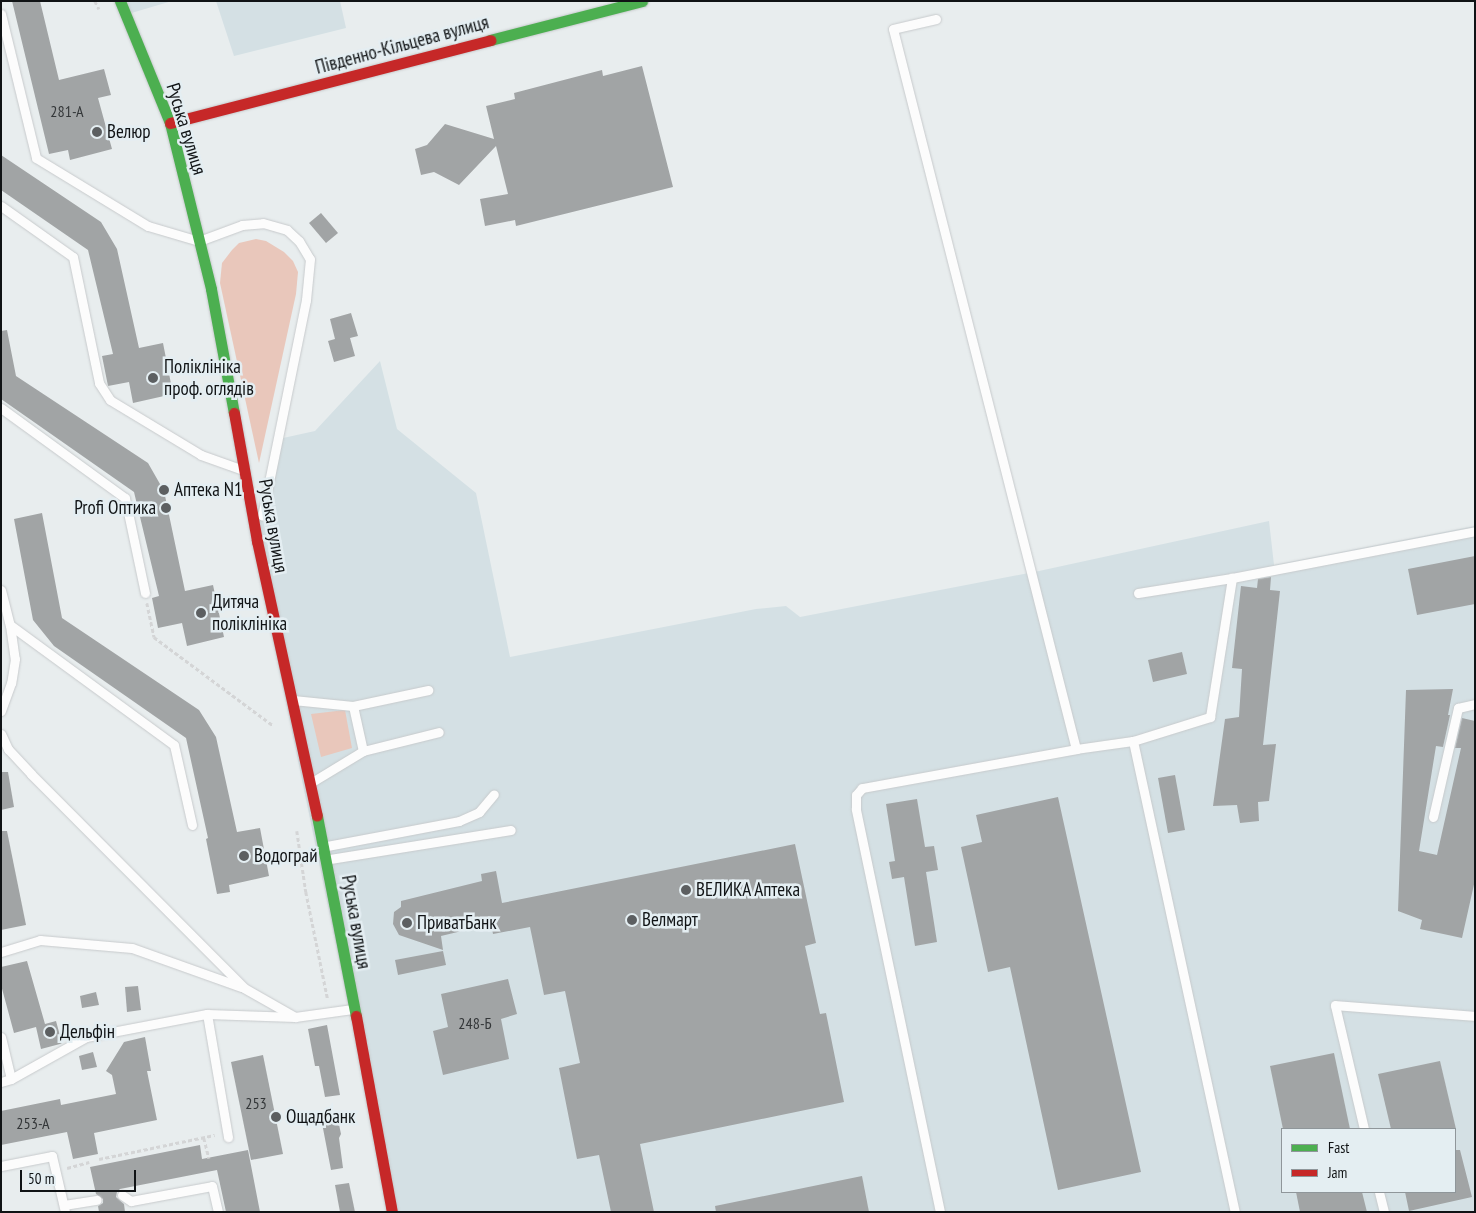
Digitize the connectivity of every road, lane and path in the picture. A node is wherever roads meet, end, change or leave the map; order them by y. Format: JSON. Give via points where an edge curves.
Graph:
{"nodes":[{"id":1,"x":120,"y":1,"type":"edge"},
{"id":2,"x":642,"y":1,"type":"edge"},
{"id":3,"x":1,"y":14,"type":"edge"},
{"id":4,"x":936,"y":19,"type":"dead end"},
{"id":5,"x":170,"y":124,"type":"junction"},
{"id":6,"x":1,"y":206,"type":"edge"},
{"id":7,"x":199,"y":241,"type":"junction"},
{"id":8,"x":1,"y":408,"type":"edge"},
{"id":9,"x":245,"y":470,"type":"junction"},
{"id":10,"x":1475,"y":531,"type":"edge"},
{"id":11,"x":257,"y":541,"type":"junction"},
{"id":12,"x":1232,"y":578,"type":"junction"},
{"id":13,"x":1,"y":590,"type":"edge"},
{"id":14,"x":1138,"y":592,"type":"dead end"},
{"id":15,"x":145,"y":594,"type":"joint"},
{"id":16,"x":10,"y":625,"type":"junction"},
{"id":17,"x":428,"y":690,"type":"dead end"},
{"id":18,"x":290,"y":700,"type":"junction"},
{"id":19,"x":1475,"y":704,"type":"edge"},
{"id":20,"x":353,"y":706,"type":"junction"},
{"id":21,"x":1,"y":711,"type":"edge"},
{"id":22,"x":280,"y":730,"type":"dead end"},
{"id":23,"x":438,"y":732,"type":"dead end"},
{"id":24,"x":1,"y":734,"type":"edge"},
{"id":25,"x":1133,"y":741,"type":"junction"},
{"id":26,"x":1076,"y":749,"type":"junction"},
{"id":27,"x":363,"y":751,"type":"junction"},
{"id":28,"x":308,"y":784,"type":"junction"},
{"id":29,"x":494,"y":794,"type":"dead end"},
{"id":30,"x":1433,"y":817,"type":"dead end"},
{"id":31,"x":192,"y":825,"type":"dead end"},
{"id":32,"x":511,"y":830,"type":"dead end"},
{"id":33,"x":324,"y":847,"type":"junction"},
{"id":34,"x":327,"y":859,"type":"junction"},
{"id":35,"x":1,"y":952,"type":"edge"},
{"id":36,"x":244,"y":988,"type":"junction"},
{"id":37,"x":355,"y":1009,"type":"junction"},
{"id":38,"x":207,"y":1014,"type":"junction"},
{"id":39,"x":1475,"y":1016,"type":"edge"},
{"id":40,"x":295,"y":1017,"type":"junction"},
{"id":41,"x":1,"y":1037,"type":"edge"},
{"id":42,"x":11,"y":1080,"type":"junction"},
{"id":43,"x":1,"y":1082,"type":"edge"},
{"id":44,"x":1364,"y":1128,"type":"edge"},
{"id":45,"x":228,"y":1134,"type":"joint"},
{"id":46,"x":204,"y":1137,"type":"junction"},
{"id":47,"x":208,"y":1158,"type":"dead end"},
{"id":48,"x":99,"y":1159,"type":"dead end"},
{"id":49,"x":89,"y":1162,"type":"dead end"},
{"id":50,"x":1,"y":1166,"type":"edge"},
{"id":51,"x":56,"y":1171,"type":"junction"},
{"id":52,"x":1379,"y":1193,"type":"edge"},
{"id":53,"x":122,"y":1195,"type":"dead end"},
{"id":54,"x":97,"y":1200,"type":"dead end"},
{"id":55,"x":64,"y":1209,"type":"edge"},
{"id":56,"x":218,"y":1212,"type":"edge"},
{"id":57,"x":392,"y":1212,"type":"edge"},
{"id":58,"x":940,"y":1212,"type":"edge"},
{"id":59,"x":1235,"y":1212,"type":"edge"},
{"id":60,"x":1384,"y":1212,"type":"edge"}],
"edges":[{"from":1,"to":5,"type":"main road","name":"Руська вулиця"},
{"from":2,"to":5,"type":"main road","name":"Південно-Кільцева вулиця"},
{"from":3,"to":7,"type":"lane","via":[[36,158],[148,226]]},
{"from":4,"to":26,"type":"lane","via":[[893,28]]},
{"from":5,"to":7,"type":"main road","name":"Руська вулиця"},
{"from":6,"to":9,"type":"lane","via":[[74,257],[99,383],[110,400],[200,455]]},
{"from":7,"to":9,"type":"main road","name":"Руська вулиця"},
{"from":7,"to":11,"type":"lane","via":[[242,225],[264,223],[287,230],[299,241],[310,259],[306,300]]},
{"from":8,"to":15,"type":"lane","via":[[125,498]]},
{"from":9,"to":11,"type":"main road","name":"Руська вулиця"},
{"from":10,"to":12,"type":"lane"},
{"from":11,"to":18,"type":"main road","name":"Руська вулиця"},
{"from":12,"to":14,"type":"lane"},
{"from":12,"to":25,"type":"lane","via":[[1210,717]]},
{"from":13,"to":16,"type":"lane"},
{"from":15,"to":22,"type":"path","via":[[154,637]]},
{"from":16,"to":21,"type":"lane","via":[[15,659]]},
{"from":16,"to":31,"type":"lane","via":[[174,745]]},
{"from":17,"to":20,"type":"lane"},
{"from":18,"to":20,"type":"lane"},
{"from":18,"to":28,"type":"main road","name":"Руська вулиця"},
{"from":19,"to":30,"type":"lane","via":[[1458,708]]},
{"from":20,"to":27,"type":"lane"},
{"from":23,"to":27,"type":"lane"},
{"from":24,"to":36,"type":"lane","via":[[8,749],[31,774]]},
{"from":25,"to":26,"type":"lane"},
{"from":25,"to":59,"type":"lane"},
{"from":26,"to":58,"type":"lane","via":[[862,788],[856,795],[856,809]]},
{"from":27,"to":28,"type":"lane"},
{"from":28,"to":33,"type":"main road","name":"Руська вулиця"},
{"from":29,"to":33,"type":"lane","via":[[479,812],[459,821]]},
{"from":32,"to":34,"type":"lane"},
{"from":33,"to":34,"type":"main road","name":"Руська вулиця"},
{"from":34,"to":37,"type":"main road","name":"Руська вулиця"},
{"from":35,"to":36,"type":"lane","via":[[40,940],[132,948]]},
{"from":36,"to":40,"type":"lane"},
{"from":37,"to":40,"type":"lane"},
{"from":37,"to":57,"type":"main road","name":"Руська вулиця"},
{"from":38,"to":40,"type":"lane"},
{"from":38,"to":42,"type":"lane","via":[[86,1037]]},
{"from":38,"to":45,"type":"lane"},
{"from":39,"to":44,"type":"lane","via":[[1335,1005]]},
{"from":41,"to":42,"type":"lane"},
{"from":42,"to":43,"type":"lane"},
{"from":45,"to":46,"type":"path"},
{"from":46,"to":47,"type":"path"},
{"from":46,"to":48,"type":"path"},
{"from":49,"to":51,"type":"path"},
{"from":50,"to":51,"type":"lane","via":[[52,1156]]},
{"from":51,"to":55,"type":"lane"},
{"from":52,"to":60,"type":"lane"},
{"from":53,"to":56,"type":"lane","via":[[131,1201],[212,1186]]},
{"from":54,"to":55,"type":"lane"}]}
